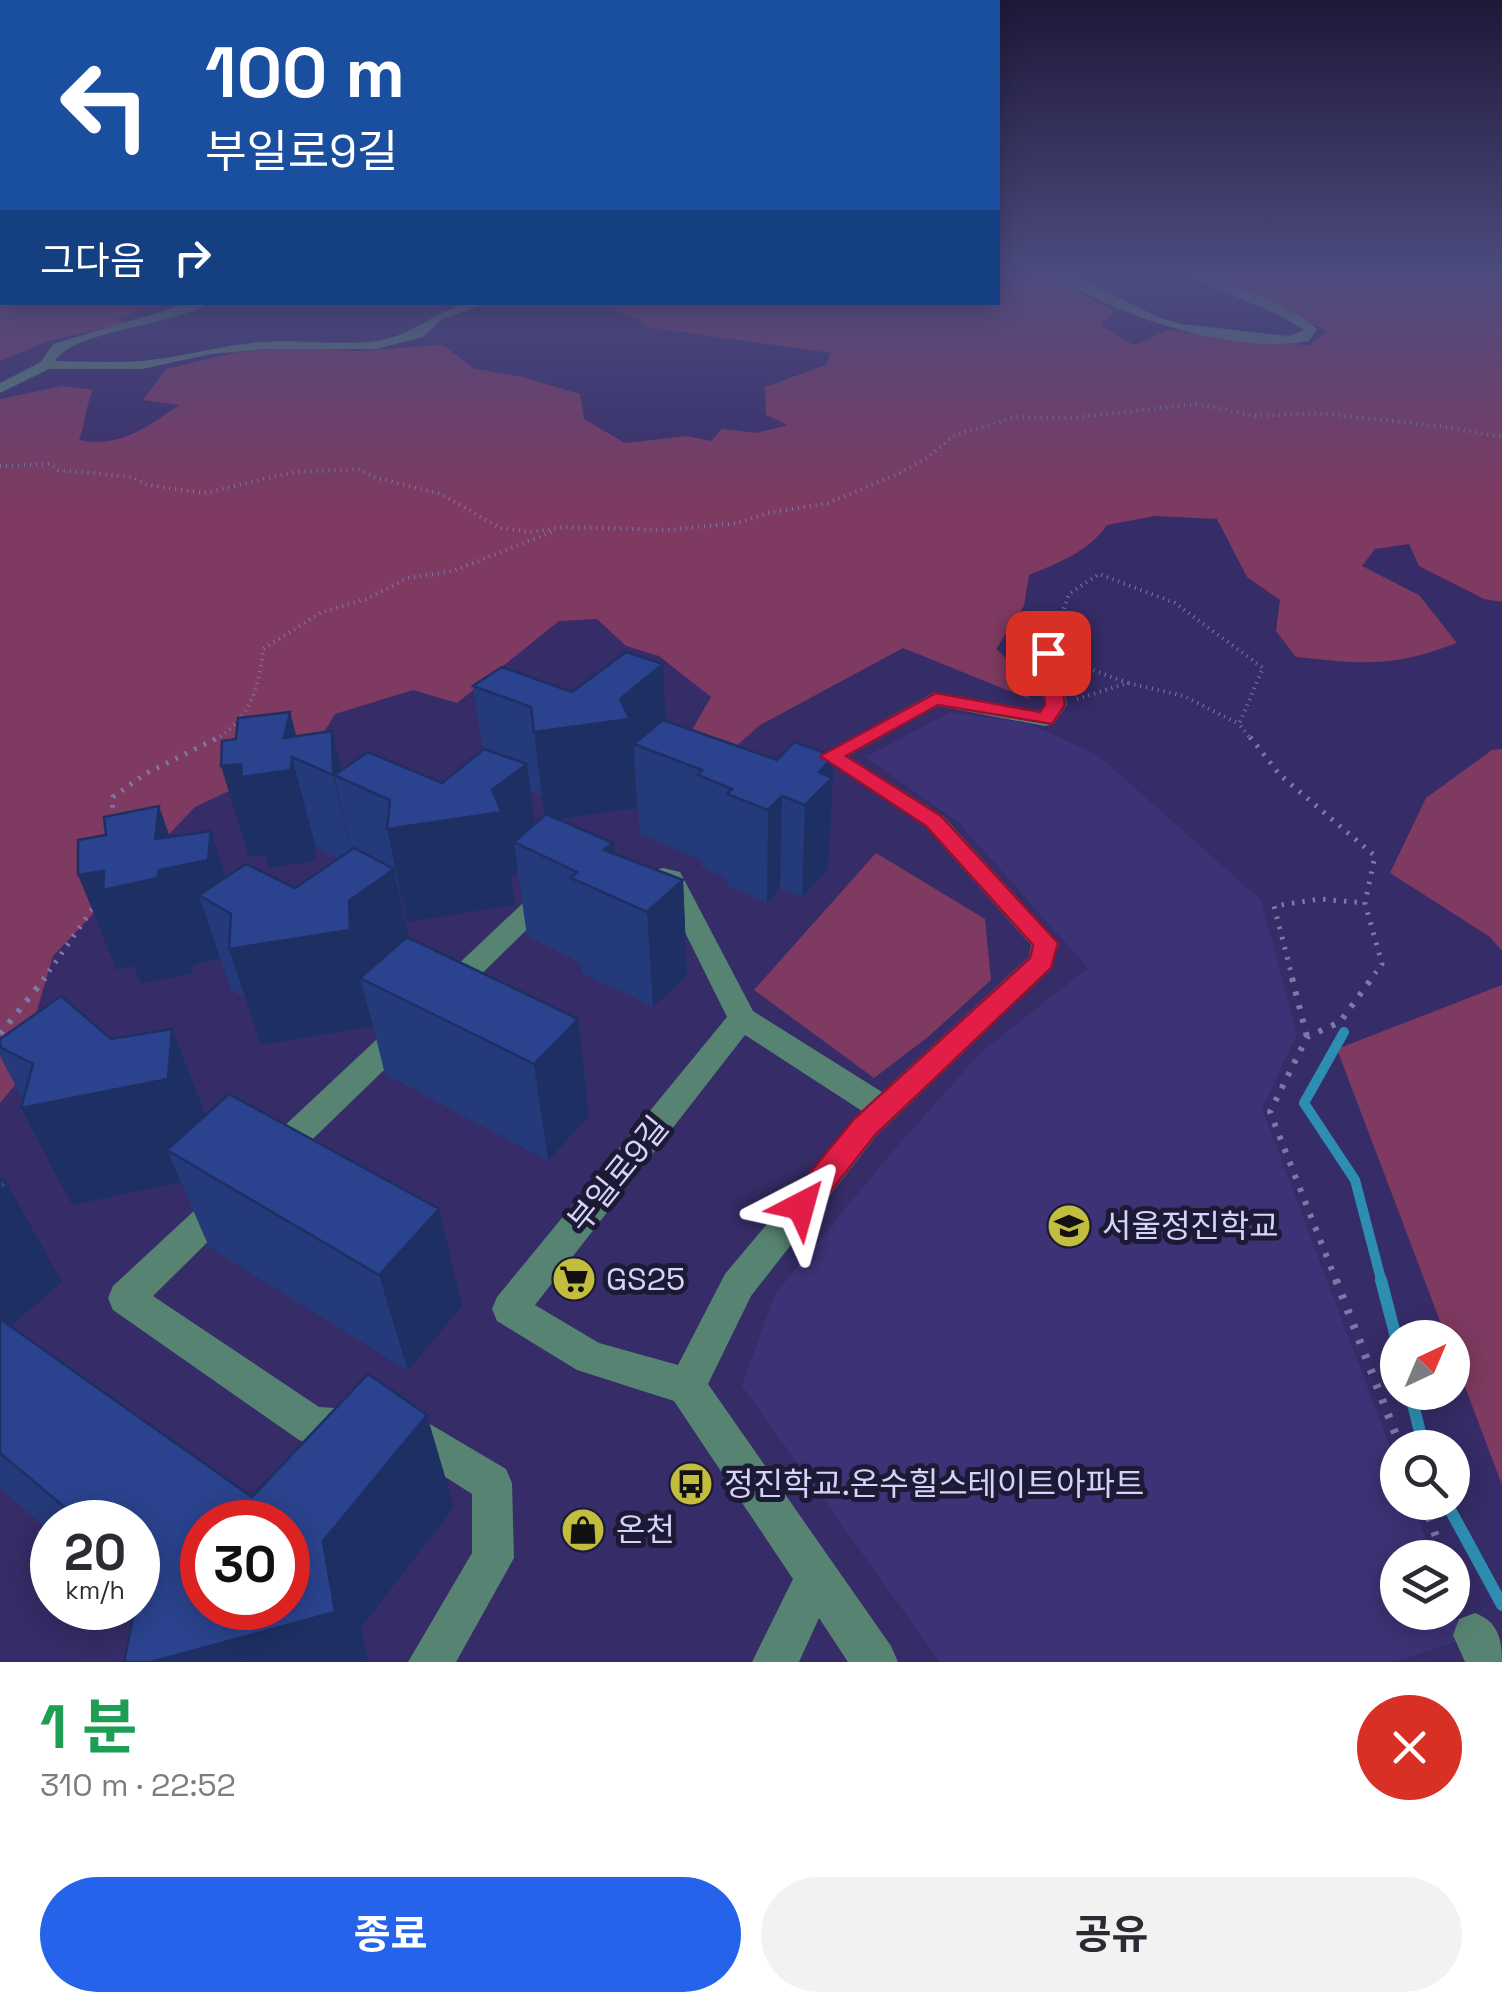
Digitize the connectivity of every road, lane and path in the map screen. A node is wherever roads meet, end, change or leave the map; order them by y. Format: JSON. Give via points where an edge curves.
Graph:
{"nodes":[{"id":1,"x":55,"y":352,"type":"edge"},
{"id":2,"x":215,"y":352,"type":"edge"},
{"id":3,"x":46,"y":365,"type":"junction"},
{"id":4,"x":0,"y":389,"type":"edge"},
{"id":5,"x":1502,"y":437,"type":"edge"},
{"id":6,"x":0,"y":466,"type":"edge"},
{"id":7,"x":566,"y":526,"type":"junction"},
{"id":8,"x":1048,"y":653,"type":"junction"},
{"id":9,"x":1128,"y":684,"type":"junction"},
{"id":10,"x":1056,"y":705,"type":"junction"},
{"id":11,"x":1238,"y":724,"type":"junction"},
{"id":12,"x":112,"y":830,"type":"edge"},
{"id":13,"x":624,"y":864,"type":"edge"},
{"id":14,"x":575,"y":868,"type":"edge"},
{"id":15,"x":100,"y":900,"type":"edge"},
{"id":16,"x":1365,"y":903,"type":"junction"},
{"id":17,"x":742,"y":1018,"type":"junction"},
{"id":18,"x":0,"y":1034,"type":"edge"},
{"id":19,"x":1307,"y":1037,"type":"junction"},
{"id":20,"x":884,"y":1109,"type":"junction"},
{"id":21,"x":687,"y":1386,"type":"junction"},
{"id":22,"x":1394,"y":1430,"type":"edge"},
{"id":23,"x":817,"y":1576,"type":"junction"},
{"id":24,"x":430,"y":1662,"type":"edge"},
{"id":25,"x":775,"y":1662,"type":"edge"},
{"id":26,"x":876,"y":1662,"type":"edge"}],
"edges":[{"from":1,"to":3,"type":"street"},
{"from":2,"to":3,"type":"street","via":[[142,365]]},
{"from":3,"to":4,"type":"street"},
{"from":5,"to":7,"type":"path","via":[[1314,413],[1257,416],[1196,404],[1016,417],[955,435],[898,474],[828,503],[711,528]]},
{"from":6,"to":7,"type":"path","via":[[51,464],[204,493],[294,472],[360,469],[441,494],[500,528]]},
{"from":7,"to":12,"type":"path","via":[[453,571],[408,578],[273,640],[263,649],[262,674],[242,722],[114,797]]},
{"from":8,"to":9,"type":"path"},
{"from":8,"to":10,"type":"street"},
{"from":8,"to":11,"type":"path","via":[[1069,594],[1099,574],[1175,603],[1263,668]]},
{"from":9,"to":10,"type":"path"},
{"from":9,"to":11,"type":"path","via":[[1184,696]]},
{"from":10,"to":20,"type":"street","via":[[1044,719],[936,698],[831,756],[934,821],[1046,943],[1042,962]]},
{"from":11,"to":16,"type":"path","via":[[1280,775],[1375,856]]},
{"from":13,"to":17,"type":"street","via":[[671,878]]},
{"from":14,"to":24,"type":"street","via":[[126,1298],[313,1426],[413,1430],[492,1483],[493,1558]]},
{"from":15,"to":18,"type":"path"},
{"from":16,"to":19,"type":"path","via":[[1382,964],[1340,1022]]},
{"from":16,"to":19,"type":"path","via":[[1320,899],[1274,906]]},
{"from":17,"to":20,"type":"street"},
{"from":17,"to":21,"type":"street","name":"부일로9길","via":[[510,1308],[590,1358]]},
{"from":19,"to":22,"type":"path","via":[[1270,1112]]},
{"from":20,"to":21,"type":"street","via":[[738,1284]]},
{"from":21,"to":23,"type":"street"},
{"from":23,"to":25,"type":"street"},
{"from":23,"to":26,"type":"street"}]}
